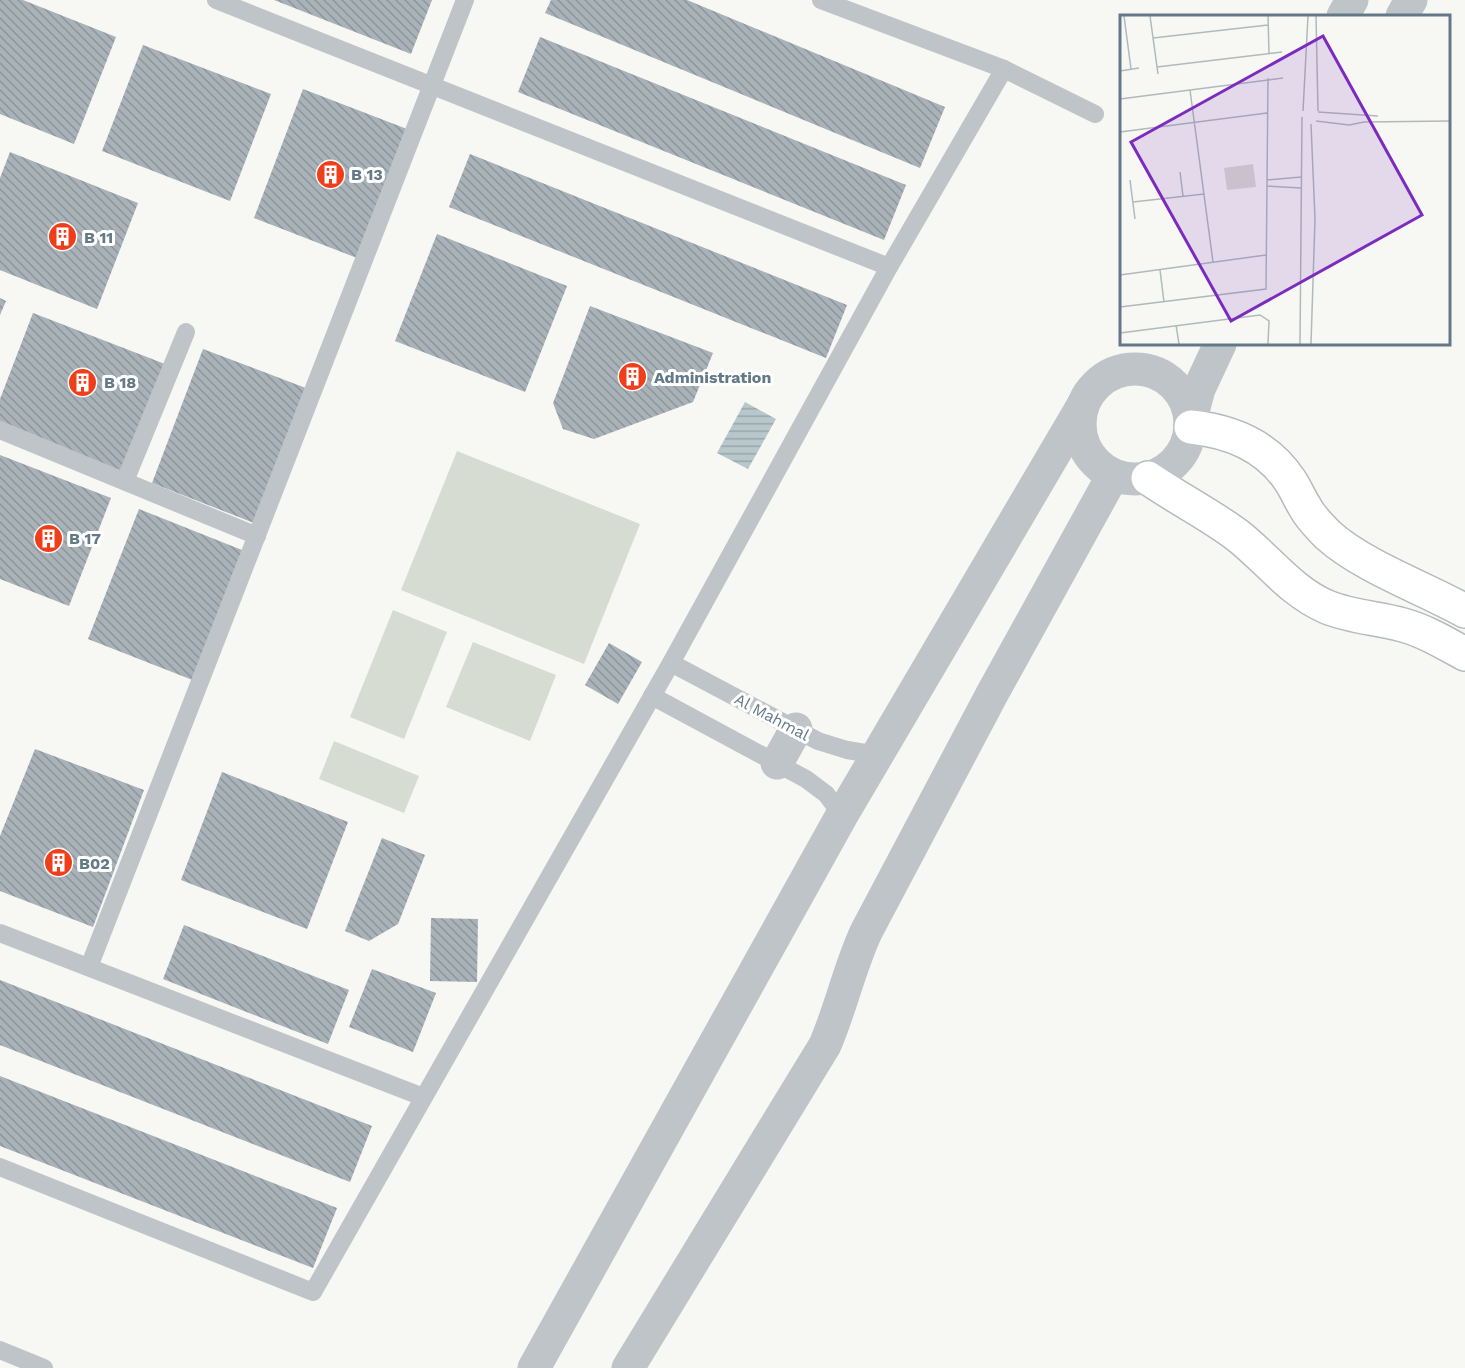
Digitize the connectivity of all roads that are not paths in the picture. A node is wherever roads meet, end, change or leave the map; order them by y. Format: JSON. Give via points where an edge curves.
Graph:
{"nodes":[{"id":1,"x":216,"y":0,"type":"edge"},
{"id":2,"x":465,"y":0,"type":"edge"},
{"id":3,"x":821,"y":0,"type":"edge"},
{"id":4,"x":1352,"y":0,"type":"edge"},
{"id":5,"x":1411,"y":0,"type":"edge"},
{"id":6,"x":1344,"y":15,"type":"edge"},
{"id":7,"x":1403,"y":15,"type":"edge"},
{"id":8,"x":1004,"y":69,"type":"junction"},
{"id":9,"x":432,"y":86,"type":"junction"},
{"id":10,"x":1095,"y":114,"type":"dead end"},
{"id":11,"x":889,"y":267,"type":"junction"},
{"id":12,"x":186,"y":332,"type":"dead end"},
{"id":13,"x":1135,"y":345,"type":"edge"},
{"id":14,"x":1220,"y":345,"type":"edge"},
{"id":15,"x":1105,"y":377,"type":"junction"},
{"id":16,"x":1083,"y":405,"type":"junction"},
{"id":17,"x":1191,"y":423,"type":"junction"},
{"id":18,"x":0,"y":430,"type":"edge"},
{"id":19,"x":1113,"y":475,"type":"junction"},
{"id":20,"x":1148,"y":478,"type":"junction"},
{"id":21,"x":125,"y":481,"type":"junction"},
{"id":22,"x":257,"y":536,"type":"junction"},
{"id":23,"x":1465,"y":611,"type":"edge"},
{"id":24,"x":1465,"y":654,"type":"edge"},
{"id":25,"x":670,"y":663,"type":"junction"},
{"id":26,"x":652,"y":696,"type":"junction"},
{"id":27,"x":796,"y":729,"type":"junction"},
{"id":28,"x":878,"y":755,"type":"junction"},
{"id":29,"x":777,"y":763,"type":"junction"},
{"id":30,"x":842,"y":815,"type":"junction"},
{"id":31,"x":0,"y":933,"type":"edge"},
{"id":32,"x":89,"y":967,"type":"junction"},
{"id":33,"x":423,"y":1097,"type":"junction"},
{"id":34,"x":0,"y":1167,"type":"edge"},
{"id":35,"x":0,"y":1350,"type":"edge"},
{"id":36,"x":44,"y":1368,"type":"edge"},
{"id":37,"x":534,"y":1368,"type":"edge"},
{"id":38,"x":628,"y":1368,"type":"edge"}],
"edges":[{"from":1,"to":9,"type":"lane"},
{"from":2,"to":9,"type":"lane"},
{"from":3,"to":8,"type":"lane"},
{"from":4,"to":6,"type":"street"},
{"from":5,"to":7,"type":"street"},
{"from":8,"to":10,"type":"lane"},
{"from":8,"to":11,"type":"lane"},
{"from":9,"to":11,"type":"lane"},
{"from":9,"to":22,"type":"lane"},
{"from":11,"to":25,"type":"lane"},
{"from":12,"to":21,"type":"lane"},
{"from":13,"to":15,"type":"street"},
{"from":14,"to":17,"type":"street","via":[[1199,389]]},
{"from":15,"to":16,"type":"street"},
{"from":15,"to":17,"type":"street","via":[[1136,368],[1166,378],[1187,403]]},
{"from":16,"to":19,"type":"street","via":[[1080,429],[1087,451]]},
{"from":16,"to":28,"type":"street"},
{"from":17,"to":20,"type":"street","via":[[1189,441],[1178,459],[1162,473]]},
{"from":17,"to":23,"type":"main road","via":[[1236,436],[1256,447],[1289,478],[1306,509],[1328,535],[1357,555]]},
{"from":18,"to":21,"type":"lane"},
{"from":19,"to":20,"type":"street"},
{"from":19,"to":38,"type":"street","via":[[866,932],[825,1045]]},
{"from":20,"to":24,"type":"main road","via":[[1239,536],[1303,594],[1335,609],[1405,625]]},
{"from":21,"to":22,"type":"lane"},
{"from":22,"to":32,"type":"lane"},
{"from":25,"to":26,"type":"lane"},
{"from":25,"to":27,"type":"lane","name":"Al Mahmal"},
{"from":26,"to":29,"type":"lane"},
{"from":26,"to":33,"type":"lane"},
{"from":27,"to":28,"type":"lane","name":"Al Mahmal","via":[[832,746]]},
{"from":27,"to":29,"type":"street"},
{"from":28,"to":30,"type":"street"},
{"from":29,"to":30,"type":"lane","via":[[826,794]]},
{"from":30,"to":37,"type":"street"},
{"from":31,"to":32,"type":"lane"},
{"from":32,"to":33,"type":"lane"},
{"from":33,"to":34,"type":"lane","via":[[314,1292]]},
{"from":35,"to":36,"type":"lane"}]}
